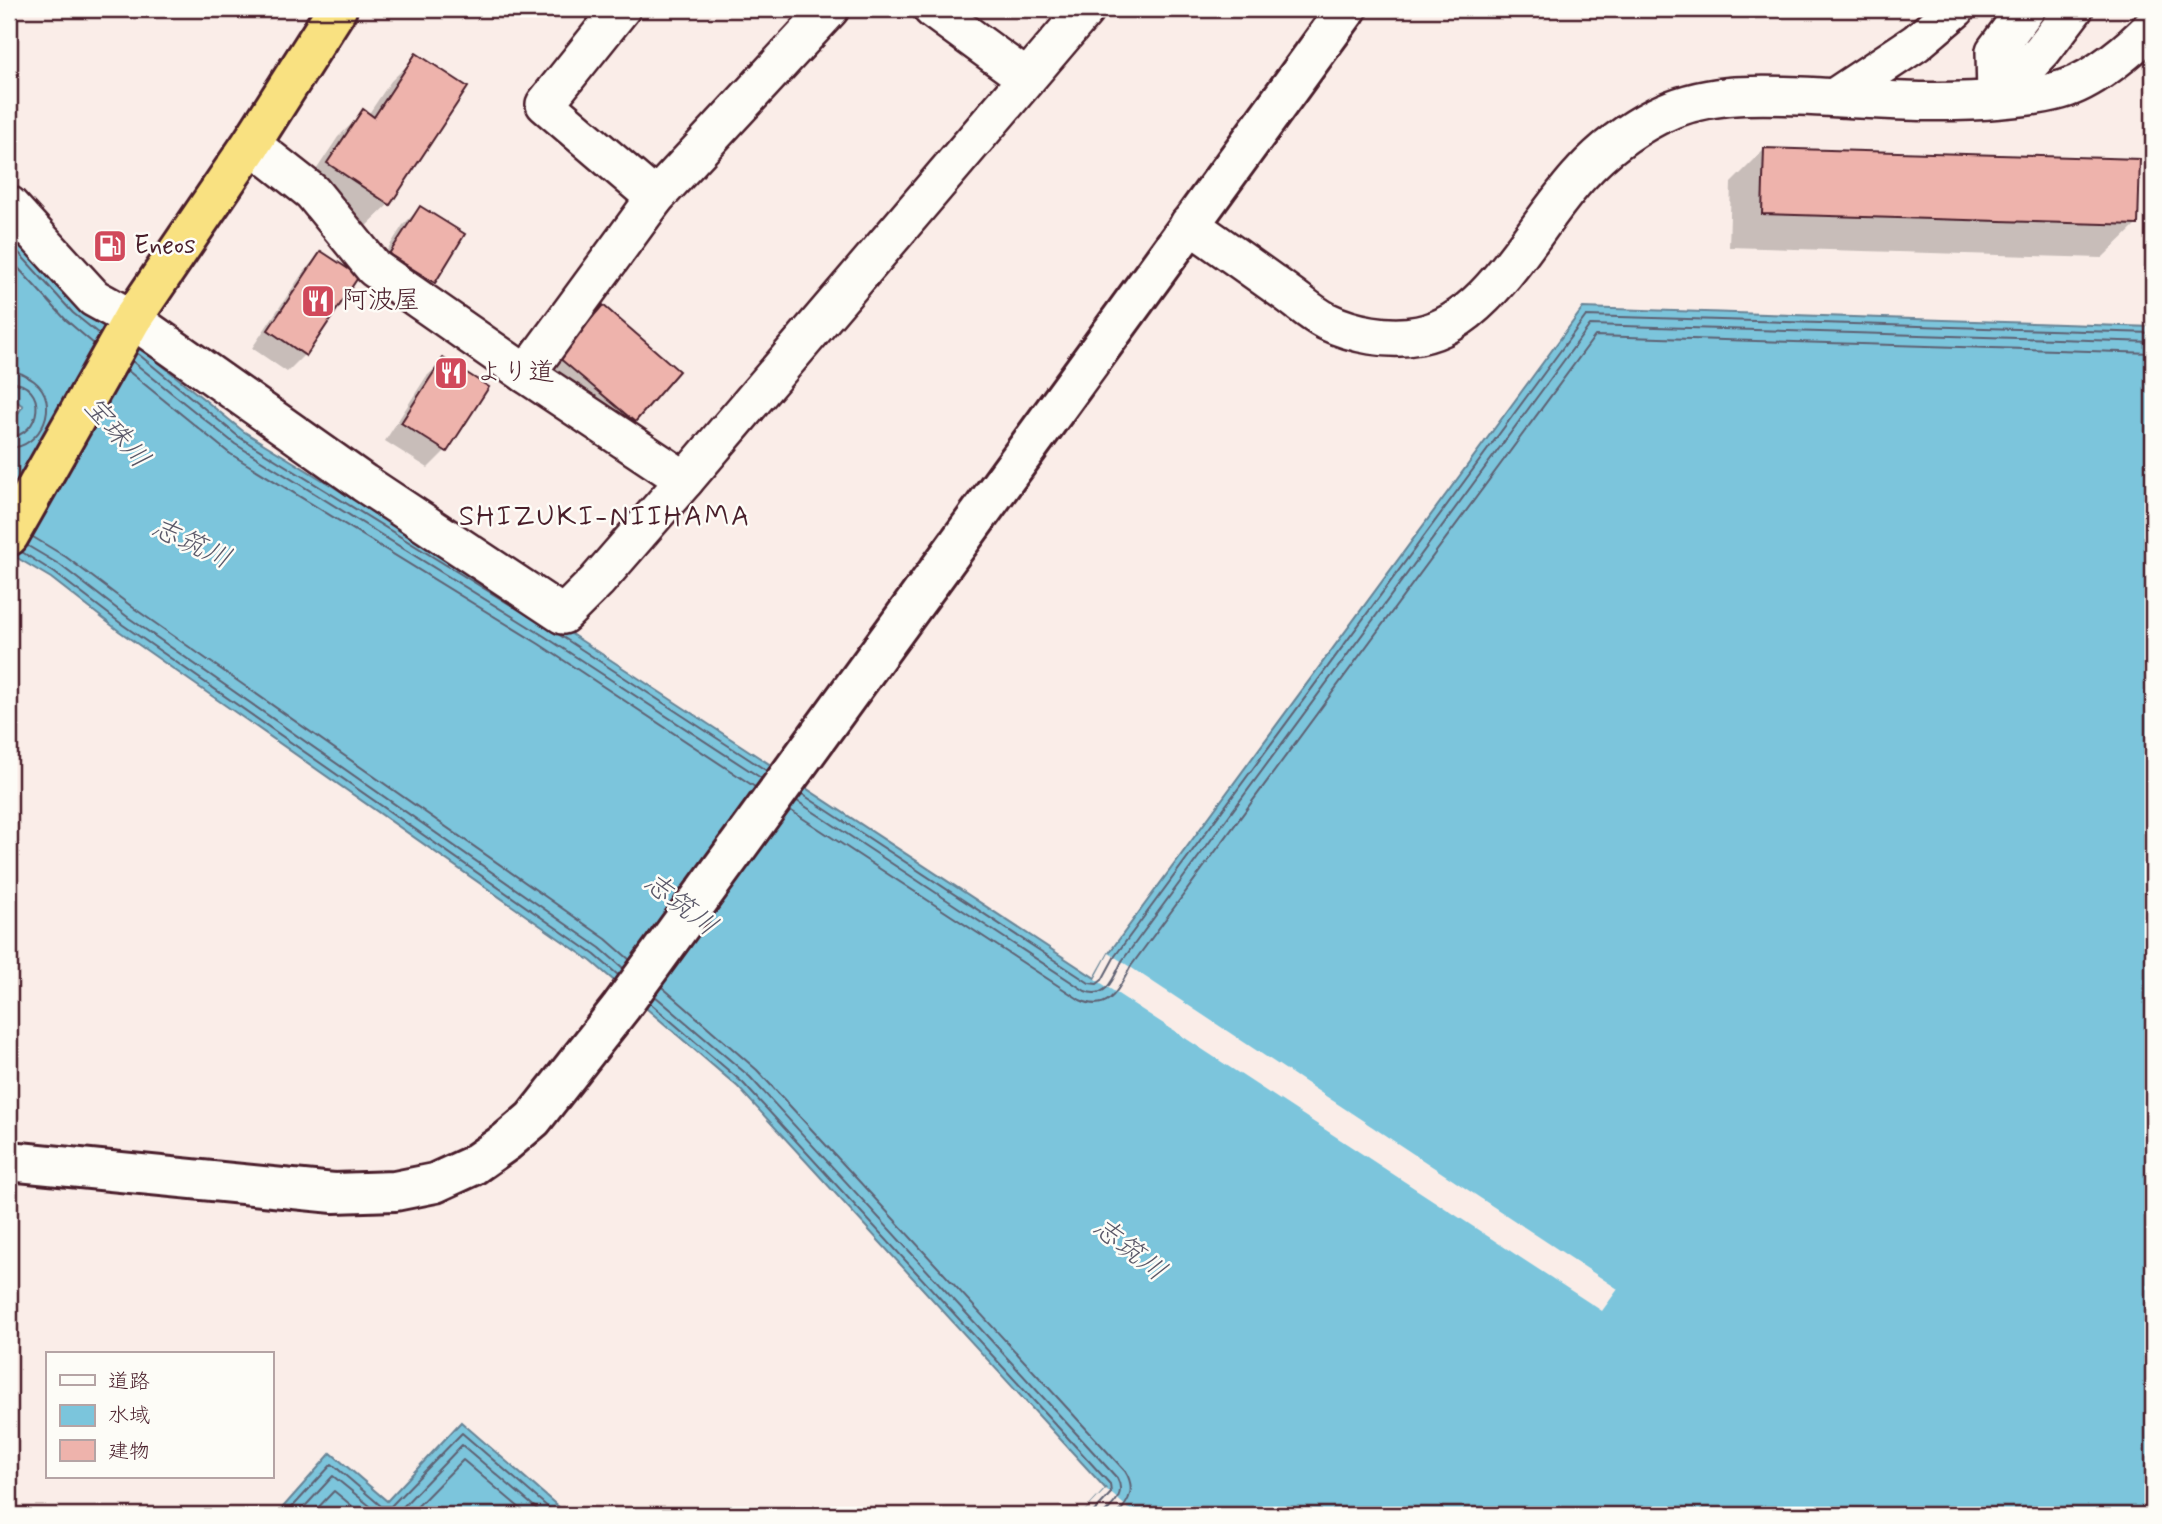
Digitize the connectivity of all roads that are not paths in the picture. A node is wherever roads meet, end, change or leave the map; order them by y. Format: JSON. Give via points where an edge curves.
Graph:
{"nodes":[{"id":1,"x":337,"y":9,"type":"edge"},
{"id":2,"x":621,"y":9,"type":"edge"},
{"id":3,"x":830,"y":9,"type":"edge"},
{"id":4,"x":932,"y":9,"type":"edge"},
{"id":5,"x":1086,"y":9,"type":"edge"},
{"id":6,"x":1347,"y":9,"type":"edge"},
{"id":7,"x":1956,"y":9,"type":"edge"},
{"id":8,"x":2026,"y":9,"type":"edge"},
{"id":9,"x":2074,"y":9,"type":"edge"},
{"id":10,"x":2153,"y":26,"type":"edge"},
{"id":11,"x":1026,"y":78,"type":"junction"},
{"id":12,"x":1835,"y":97,"type":"junction"},
{"id":13,"x":1996,"y":99,"type":"junction"},
{"id":14,"x":251,"y":144,"type":"junction"},
{"id":15,"x":655,"y":198,"type":"junction"},
{"id":16,"x":9,"y":205,"type":"edge"},
{"id":17,"x":1189,"y":223,"type":"junction"},
{"id":18,"x":128,"y":325,"type":"junction"},
{"id":19,"x":526,"y":374,"type":"junction"},
{"id":20,"x":685,"y":480,"type":"junction"},
{"id":21,"x":9,"y":536,"type":"edge"},
{"id":22,"x":9,"y":1161,"type":"edge"}],
"edges":[{"from":1,"to":14,"type":"highway"},
{"from":2,"to":15,"type":"street","via":[[545,104]]},
{"from":3,"to":15,"type":"street"},
{"from":4,"to":11,"type":"street"},
{"from":5,"to":11,"type":"street"},
{"from":6,"to":17,"type":"street"},
{"from":7,"to":12,"type":"street","via":[[1916,43]]},
{"from":8,"to":13,"type":"street","via":[[1995,51]]},
{"from":9,"to":13,"type":"street"},
{"from":10,"to":13,"type":"street","via":[[2111,62],[2068,88]]},
{"from":11,"to":20,"type":"street"},
{"from":12,"to":13,"type":"street"},
{"from":12,"to":17,"type":"street","via":[[1714,97],[1659,115],[1630,132],[1581,173],[1467,314],[1419,335],[1385,337],[1324,320]]},
{"from":14,"to":18,"type":"highway"},
{"from":14,"to":19,"type":"street","via":[[312,191],[374,268]]},
{"from":15,"to":19,"type":"street"},
{"from":16,"to":18,"type":"street","via":[[94,298]]},
{"from":17,"to":22,"type":"street","via":[[621,1007],[533,1119],[506,1142],[472,1166],[435,1183],[395,1191],[334,1193]]},
{"from":18,"to":20,"type":"street","via":[[563,615]]},
{"from":18,"to":21,"type":"highway"},
{"from":19,"to":20,"type":"street"}]}
